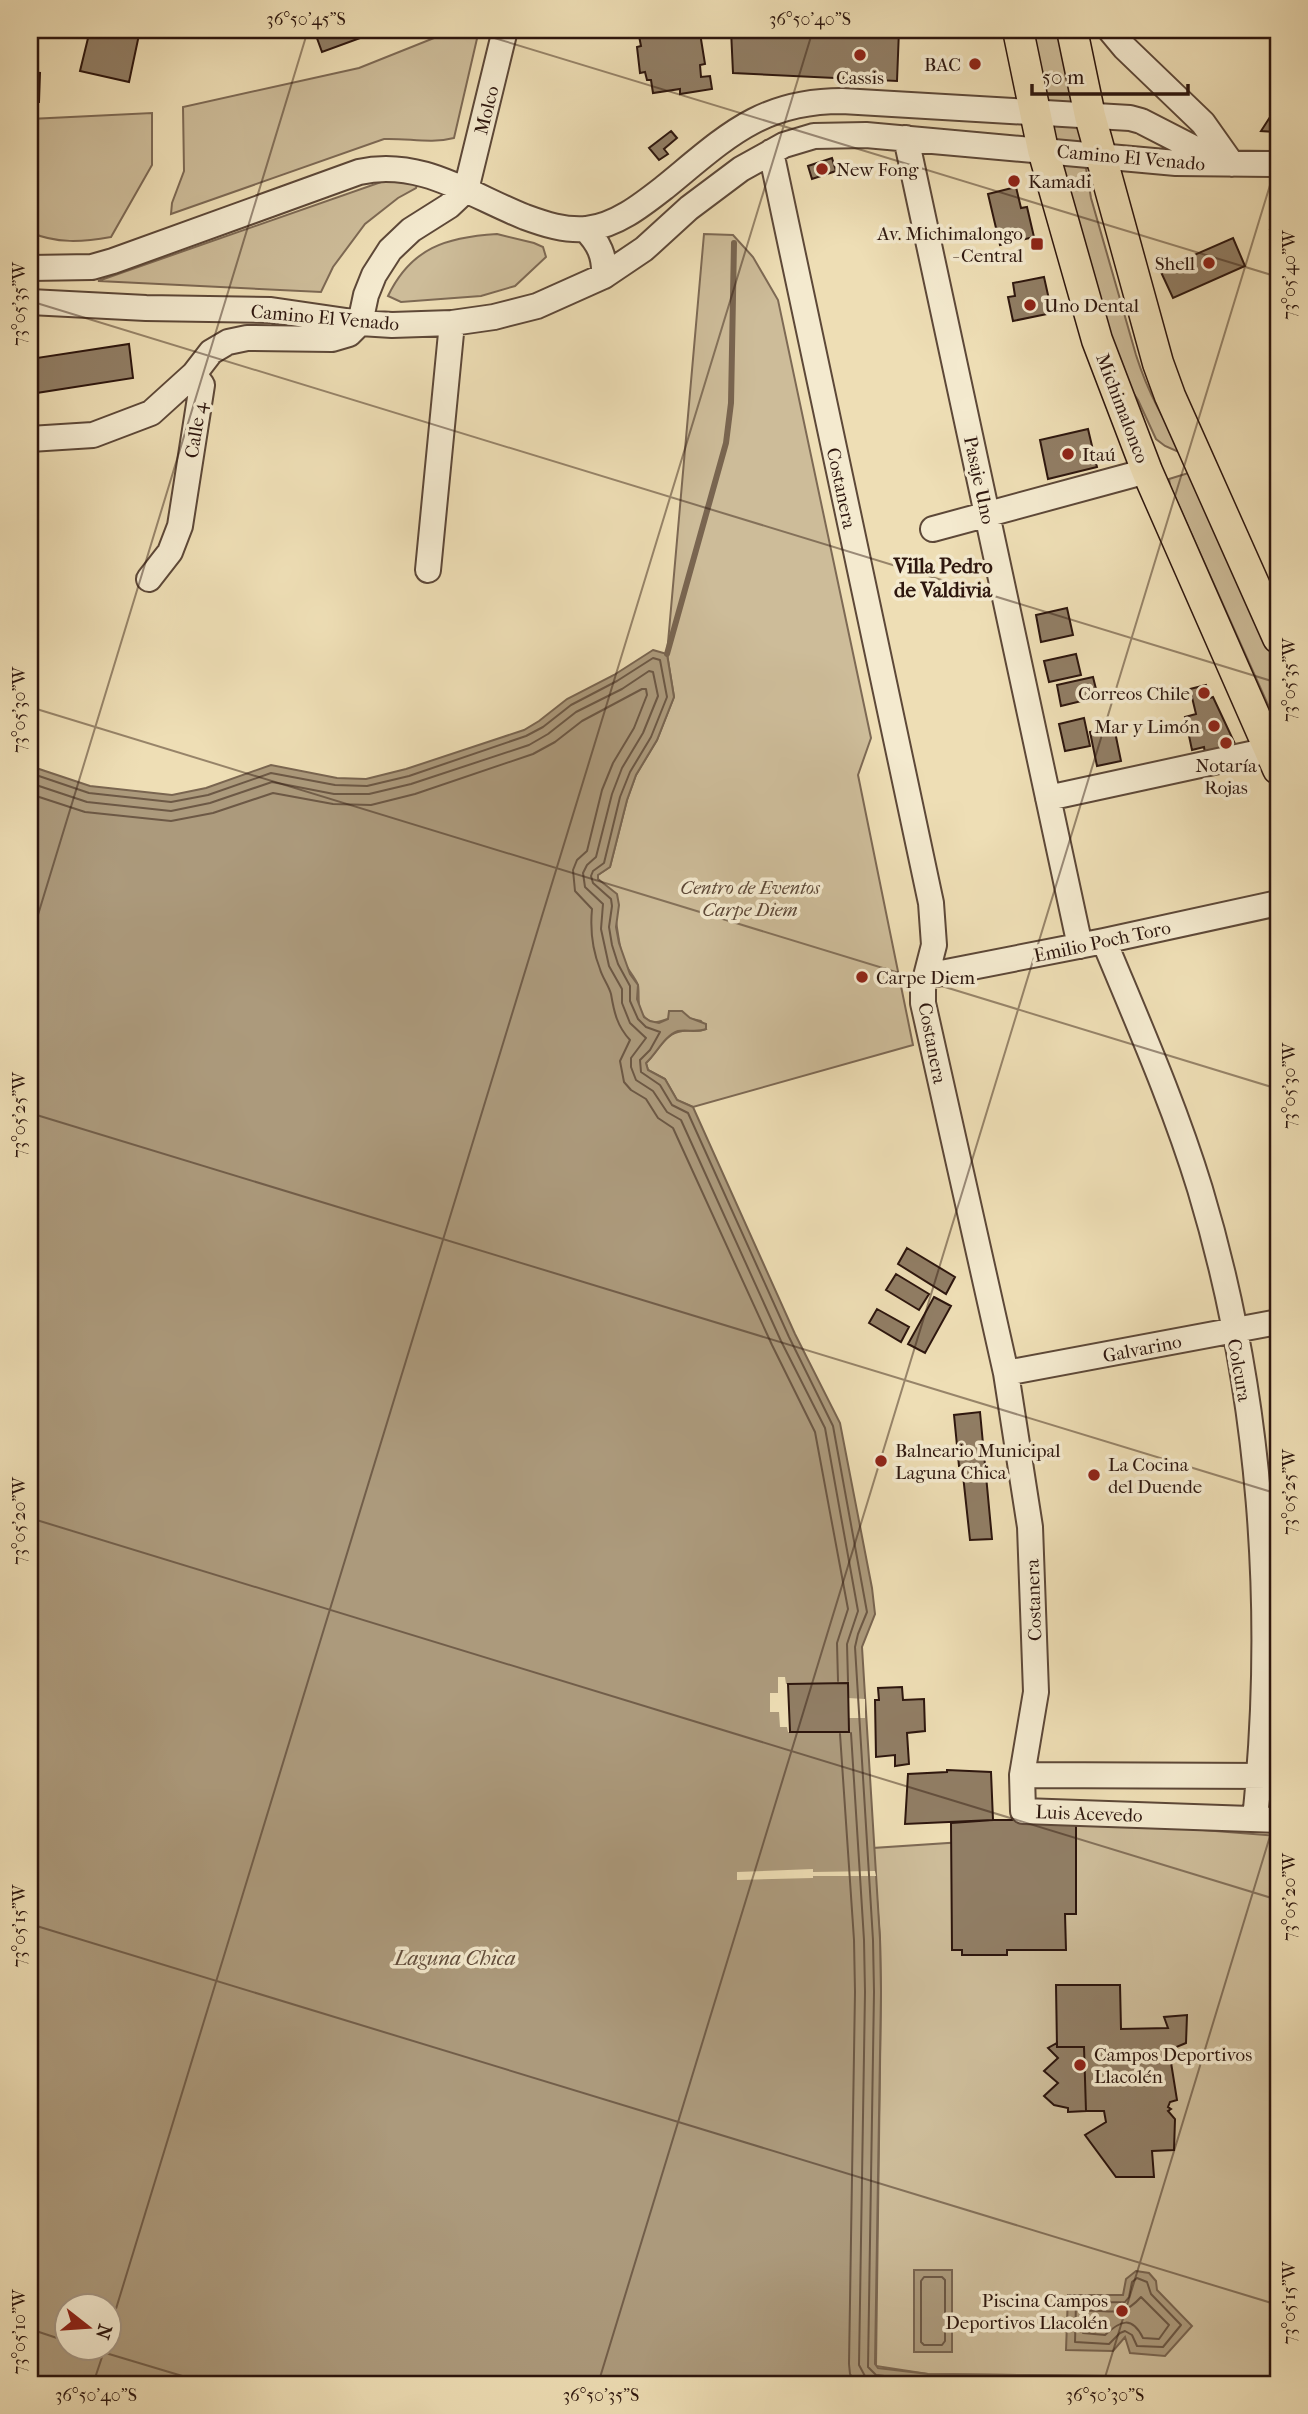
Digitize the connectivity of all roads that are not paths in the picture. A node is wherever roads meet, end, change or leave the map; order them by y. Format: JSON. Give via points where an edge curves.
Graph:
{"nodes":[{"id":1,"x":505,"y":30,"type":"edge"},
{"id":2,"x":1018,"y":30,"type":"edge"},
{"id":3,"x":1072,"y":30,"type":"edge"},
{"id":4,"x":1111,"y":30,"type":"edge"},
{"id":5,"x":1034,"y":113,"type":"junction"},
{"id":6,"x":1090,"y":116,"type":"junction"},
{"id":7,"x":906,"y":138,"type":"junction"},
{"id":8,"x":1043,"y":150,"type":"junction"},
{"id":9,"x":771,"y":152,"type":"junction"},
{"id":10,"x":1101,"y":155,"type":"junction"},
{"id":11,"x":1229,"y":164,"type":"junction"},
{"id":12,"x":1278,"y":164,"type":"edge"},
{"id":13,"x":466,"y":190,"type":"junction"},
{"id":14,"x":585,"y":229,"type":"junction"},
{"id":15,"x":33,"y":267,"type":"edge"},
{"id":16,"x":604,"y":276,"type":"junction"},
{"id":17,"x":35,"y":301,"type":"edge"},
{"id":18,"x":360,"y":323,"type":"junction"},
{"id":19,"x":452,"y":323,"type":"junction"},
{"id":20,"x":194,"y":374,"type":"junction"},
{"id":21,"x":30,"y":439,"type":"edge"},
{"id":22,"x":1147,"y":471,"type":"junction"},
{"id":23,"x":987,"y":515,"type":"junction"},
{"id":24,"x":933,"y":529,"type":"dead end"},
{"id":25,"x":428,"y":570,"type":"dead end"},
{"id":26,"x":149,"y":579,"type":"dead end"},
{"id":27,"x":1278,"y":638,"type":"edge"},
{"id":28,"x":1274,"y":759,"type":"edge"},
{"id":29,"x":1048,"y":798,"type":"junction"},
{"id":30,"x":1278,"y":903,"type":"edge"},
{"id":31,"x":1104,"y":941,"type":"junction"},
{"id":32,"x":1080,"y":946,"type":"junction"},
{"id":33,"x":926,"y":976,"type":"junction"},
{"id":34,"x":1278,"y":1322,"type":"edge"},
{"id":35,"x":1233,"y":1330,"type":"junction"},
{"id":36,"x":1006,"y":1374,"type":"junction"},
{"id":37,"x":1022,"y":1775,"type":"junction"},
{"id":38,"x":1268,"y":1776,"type":"edge"},
{"id":39,"x":1266,"y":1820,"type":"edge"}],
"edges":[{"from":1,"to":13,"type":"street","name":"Molco"},
{"from":2,"to":5,"type":"main road","name":"Michimalonco"},
{"from":3,"to":6,"type":"main road"},
{"from":4,"to":11,"type":"street","via":[[1203,123]]},
{"from":5,"to":6,"type":"street","name":"Camino El Venado"},
{"from":5,"to":8,"type":"main road","name":"Michimalonco"},
{"from":5,"to":14,"type":"street","name":"Camino El Venado","via":[[842,101],[790,106],[734,131],[630,213]]},
{"from":6,"to":10,"type":"main road"},
{"from":6,"to":11,"type":"street","name":"Camino El Venado","via":[[1141,121]]},
{"from":7,"to":8,"type":"street","name":"Camino El Venado"},
{"from":7,"to":9,"type":"street","name":"Camino El Venado","via":[[825,135],[799,139]]},
{"from":7,"to":23,"type":"street","name":"Pasaje Uno"},
{"from":8,"to":10,"type":"street","name":"Camino El Venado"},
{"from":8,"to":22,"type":"main road","name":"Michimalonco","via":[[1097,340]]},
{"from":9,"to":16,"type":"street","name":"Camino El Venado","via":[[719,185],[644,249]]},
{"from":9,"to":33,"type":"street","name":"Costanera","via":[[931,903],[934,945]]},
{"from":10,"to":11,"type":"street","name":"Camino El Venado"},
{"from":10,"to":27,"type":"main road","via":[[1170,396]]},
{"from":11,"to":12,"type":"street"},
{"from":13,"to":14,"type":"street","name":"Camino El Venado","via":[[533,220]]},
{"from":13,"to":15,"type":"street","name":"Camino El Venado","via":[[417,171],[371,169],[113,261],[92,267]]},
{"from":13,"to":18,"type":"street","via":[[390,250],[374,275]]},
{"from":14,"to":16,"type":"street","via":[[599,246]]},
{"from":16,"to":19,"type":"street","name":"Camino El Venado","via":[[537,306]]},
{"from":17,"to":18,"type":"street","name":"Camino El Venado","via":[[271,310]]},
{"from":18,"to":19,"type":"street","name":"Camino El Venado"},
{"from":18,"to":20,"type":"street","name":"Calle 4","via":[[341,338],[228,342],[211,352]]},
{"from":19,"to":25,"type":"street"},
{"from":20,"to":21,"type":"street","via":[[151,413],[93,435]]},
{"from":20,"to":26,"type":"street","name":"Calle 4","via":[[202,385],[180,526],[170,552]]},
{"from":22,"to":23,"type":"street"},
{"from":22,"to":28,"type":"main road","name":"Michimalonco"},
{"from":23,"to":24,"type":"street"},
{"from":23,"to":29,"type":"street","name":"Pasaje Uno"},
{"from":28,"to":29,"type":"street"},
{"from":29,"to":32,"type":"street","name":"Pasaje Uno"},
{"from":30,"to":31,"type":"street","name":"Emilio Poch Toro"},
{"from":31,"to":32,"type":"street","name":"Emilio Poch Toro"},
{"from":31,"to":35,"type":"street","name":"Colcura","via":[[1180,1126],[1213,1235]]},
{"from":32,"to":33,"type":"street","name":"Emilio Poch Toro"},
{"from":33,"to":36,"type":"street","name":"Costanera","via":[[925,1014]]},
{"from":34,"to":35,"type":"street","name":"Galvarino"},
{"from":35,"to":36,"type":"street","name":"Galvarino"},
{"from":35,"to":38,"type":"street","name":"Colcura","via":[[1254,1457]]},
{"from":36,"to":37,"type":"street","name":"Costanera","via":[[1030,1527],[1032,1569],[1036,1692]]},
{"from":37,"to":38,"type":"street","name":"Luis Acevedo"},
{"from":37,"to":39,"type":"street","name":"Luis Acevedo","via":[[1023,1811]]},
{"from":38,"to":39,"type":"street","name":"Colcura"}]}
